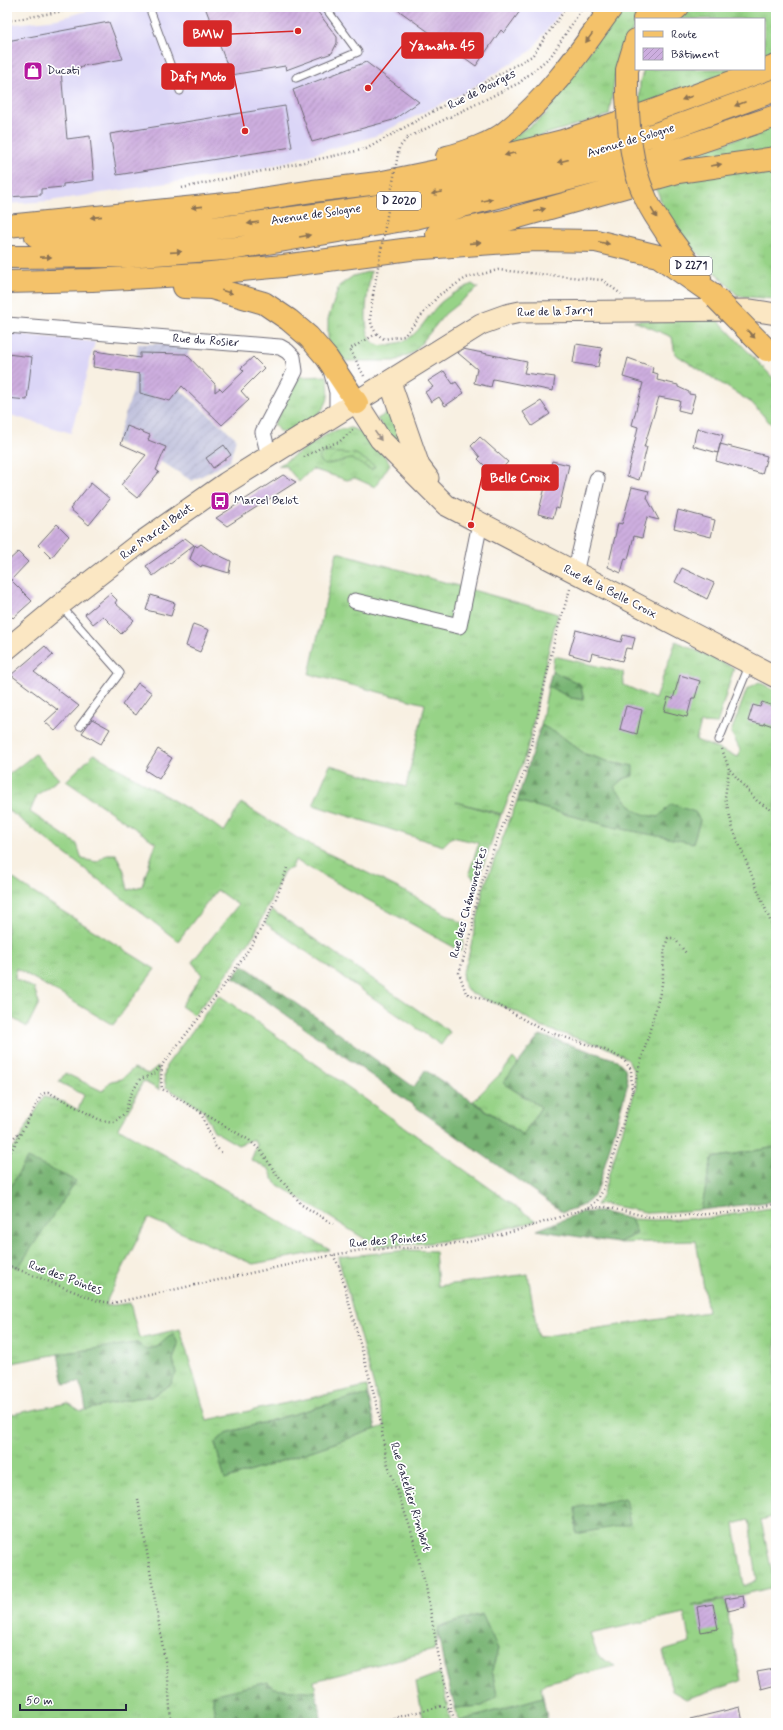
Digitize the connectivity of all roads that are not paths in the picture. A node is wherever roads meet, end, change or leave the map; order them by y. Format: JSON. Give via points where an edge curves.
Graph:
{"nodes":[{"id":1,"x":149,"y":7,"type":"edge"},
{"id":2,"x":325,"y":7,"type":"edge"},
{"id":3,"x":612,"y":7,"type":"edge"},
{"id":4,"x":649,"y":7,"type":"edge"},
{"id":5,"x":678,"y":7,"type":"edge"},
{"id":6,"x":644,"y":18,"type":"edge"},
{"id":7,"x":665,"y":18,"type":"edge"},
{"id":8,"x":635,"y":43,"type":"edge"},
{"id":9,"x":776,"y":66,"type":"edge"},
{"id":10,"x":635,"y":70,"type":"edge"},
{"id":11,"x":296,"y":78,"type":"dead end"},
{"id":12,"x":776,"y":90,"type":"edge"},
{"id":13,"x":180,"y":91,"type":"dead end"},
{"id":14,"x":627,"y":95,"type":"junction"},
{"id":15,"x":776,"y":116,"type":"edge"},
{"id":16,"x":772,"y":163,"type":"edge"},
{"id":17,"x":313,"y":191,"type":"junction"},
{"id":18,"x":7,"y":226,"type":"edge"},
{"id":19,"x":7,"y":236,"type":"edge"},
{"id":20,"x":7,"y":257,"type":"edge"},
{"id":21,"x":283,"y":266,"type":"junction"},
{"id":22,"x":7,"y":282,"type":"edge"},
{"id":23,"x":713,"y":295,"type":"junction"},
{"id":24,"x":776,"y":314,"type":"edge"},
{"id":25,"x":7,"y":325,"type":"edge"},
{"id":26,"x":772,"y":355,"type":"edge"},
{"id":27,"x":327,"y":358,"type":"junction"},
{"id":28,"x":390,"y":382,"type":"junction"},
{"id":29,"x":358,"y":403,"type":"junction"},
{"id":30,"x":337,"y":415,"type":"junction"},
{"id":31,"x":269,"y":457,"type":"junction"},
{"id":32,"x":597,"y":479,"type":"dead end"},
{"id":33,"x":446,"y":505,"type":"junction"},
{"id":34,"x":480,"y":523,"type":"junction"},
{"id":35,"x":575,"y":573,"type":"junction"},
{"id":36,"x":355,"y":601,"type":"dead end"},
{"id":37,"x":60,"y":605,"type":"junction"},
{"id":38,"x":7,"y":649,"type":"edge"},
{"id":39,"x":749,"y":664,"type":"junction"},
{"id":40,"x":776,"y":677,"type":"edge"},
{"id":41,"x":80,"y":726,"type":"dead end"},
{"id":42,"x":720,"y":740,"type":"road end"}],
"edges":[{"from":1,"to":13,"type":"lane"},
{"from":2,"to":11,"type":"lane","via":[[358,52]]},
{"from":3,"to":17,"type":"main road","one_way":true,"via":[[556,84],[508,131],[465,152]]},
{"from":4,"to":6,"type":"main road"},
{"from":5,"to":7,"type":"main road"},
{"from":8,"to":14,"type":"main road","via":[[627,70]]},
{"from":9,"to":17,"type":"main road","one_way":true,"via":[[644,114],[563,140],[480,162],[378,183]]},
{"from":10,"to":14,"type":"main road"},
{"from":12,"to":19,"type":"main road","name":"Avenue de Sologne","number":"D 2020","one_way":true,"via":[[658,133],[585,155],[494,180],[372,207],[233,226],[121,235]]},
{"from":14,"to":23,"type":"main road","number":"D 2271","one_way":true,"bridge":true,"via":[[631,150],[644,196],[667,234]]},
{"from":20,"to":15,"type":"main road","name":"Avenue de Sologne","number":"D 2020","one_way":true,"via":[[127,256],[236,248],[415,218],[652,158]]},
{"from":21,"to":16,"type":"main road","one_way":true,"via":[[504,221],[678,172],[737,163]]},
{"from":17,"to":18,"type":"main road","one_way":true,"via":[[236,203]]},
{"from":21,"to":22,"type":"main road","via":[[200,274]]},
{"from":21,"to":23,"type":"main road","one_way":true,"via":[[477,243],[535,240],[596,241],[658,256]]},
{"from":22,"to":27,"type":"main road","one_way":true,"via":[[210,288],[264,303],[298,328]]},
{"from":23,"to":26,"type":"main road","number":"D 2271","one_way":true,"bridge":true},
{"from":24,"to":28,"type":"main road","name":"Rue de la Jarry","via":[[751,310],[520,312],[481,324]]},
{"from":25,"to":31,"type":"street","name":"Rue du Rosier","via":[[280,347],[293,357],[295,371],[263,432]]},
{"from":27,"to":29,"type":"main road"},
{"from":27,"to":30,"type":"street","via":[[337,392]]},
{"from":28,"to":29,"type":"main road","name":"Rue de la Jarry"},
{"from":28,"to":33,"type":"main road","name":"Rue de la Belle Croix","via":[[419,466]]},
{"from":29,"to":30,"type":"main road","name":"Rue Marcel Belot"},
{"from":29,"to":33,"type":"main road","name":"Rue de la Belle Croix","one_way":true,"via":[[380,438]]},
{"from":30,"to":31,"type":"main road","name":"Rue Marcel Belot"},
{"from":31,"to":37,"type":"main road","name":"Rue Marcel Belot","via":[[226,483],[136,546]]},
{"from":32,"to":35,"type":"street"},
{"from":33,"to":34,"type":"main road","name":"Rue de la Belle Croix"},
{"from":34,"to":35,"type":"main road","name":"Rue de la Belle Croix"},
{"from":34,"to":36,"type":"street","via":[[459,626]]},
{"from":35,"to":39,"type":"main road","name":"Rue de la Belle Croix"},
{"from":37,"to":38,"type":"main road","name":"Rue Marcel Belot"},
{"from":37,"to":41,"type":"lane","via":[[120,673]]},
{"from":39,"to":40,"type":"main road","name":"Rue de la Belle Croix"},
{"from":39,"to":42,"type":"lane"}]}
